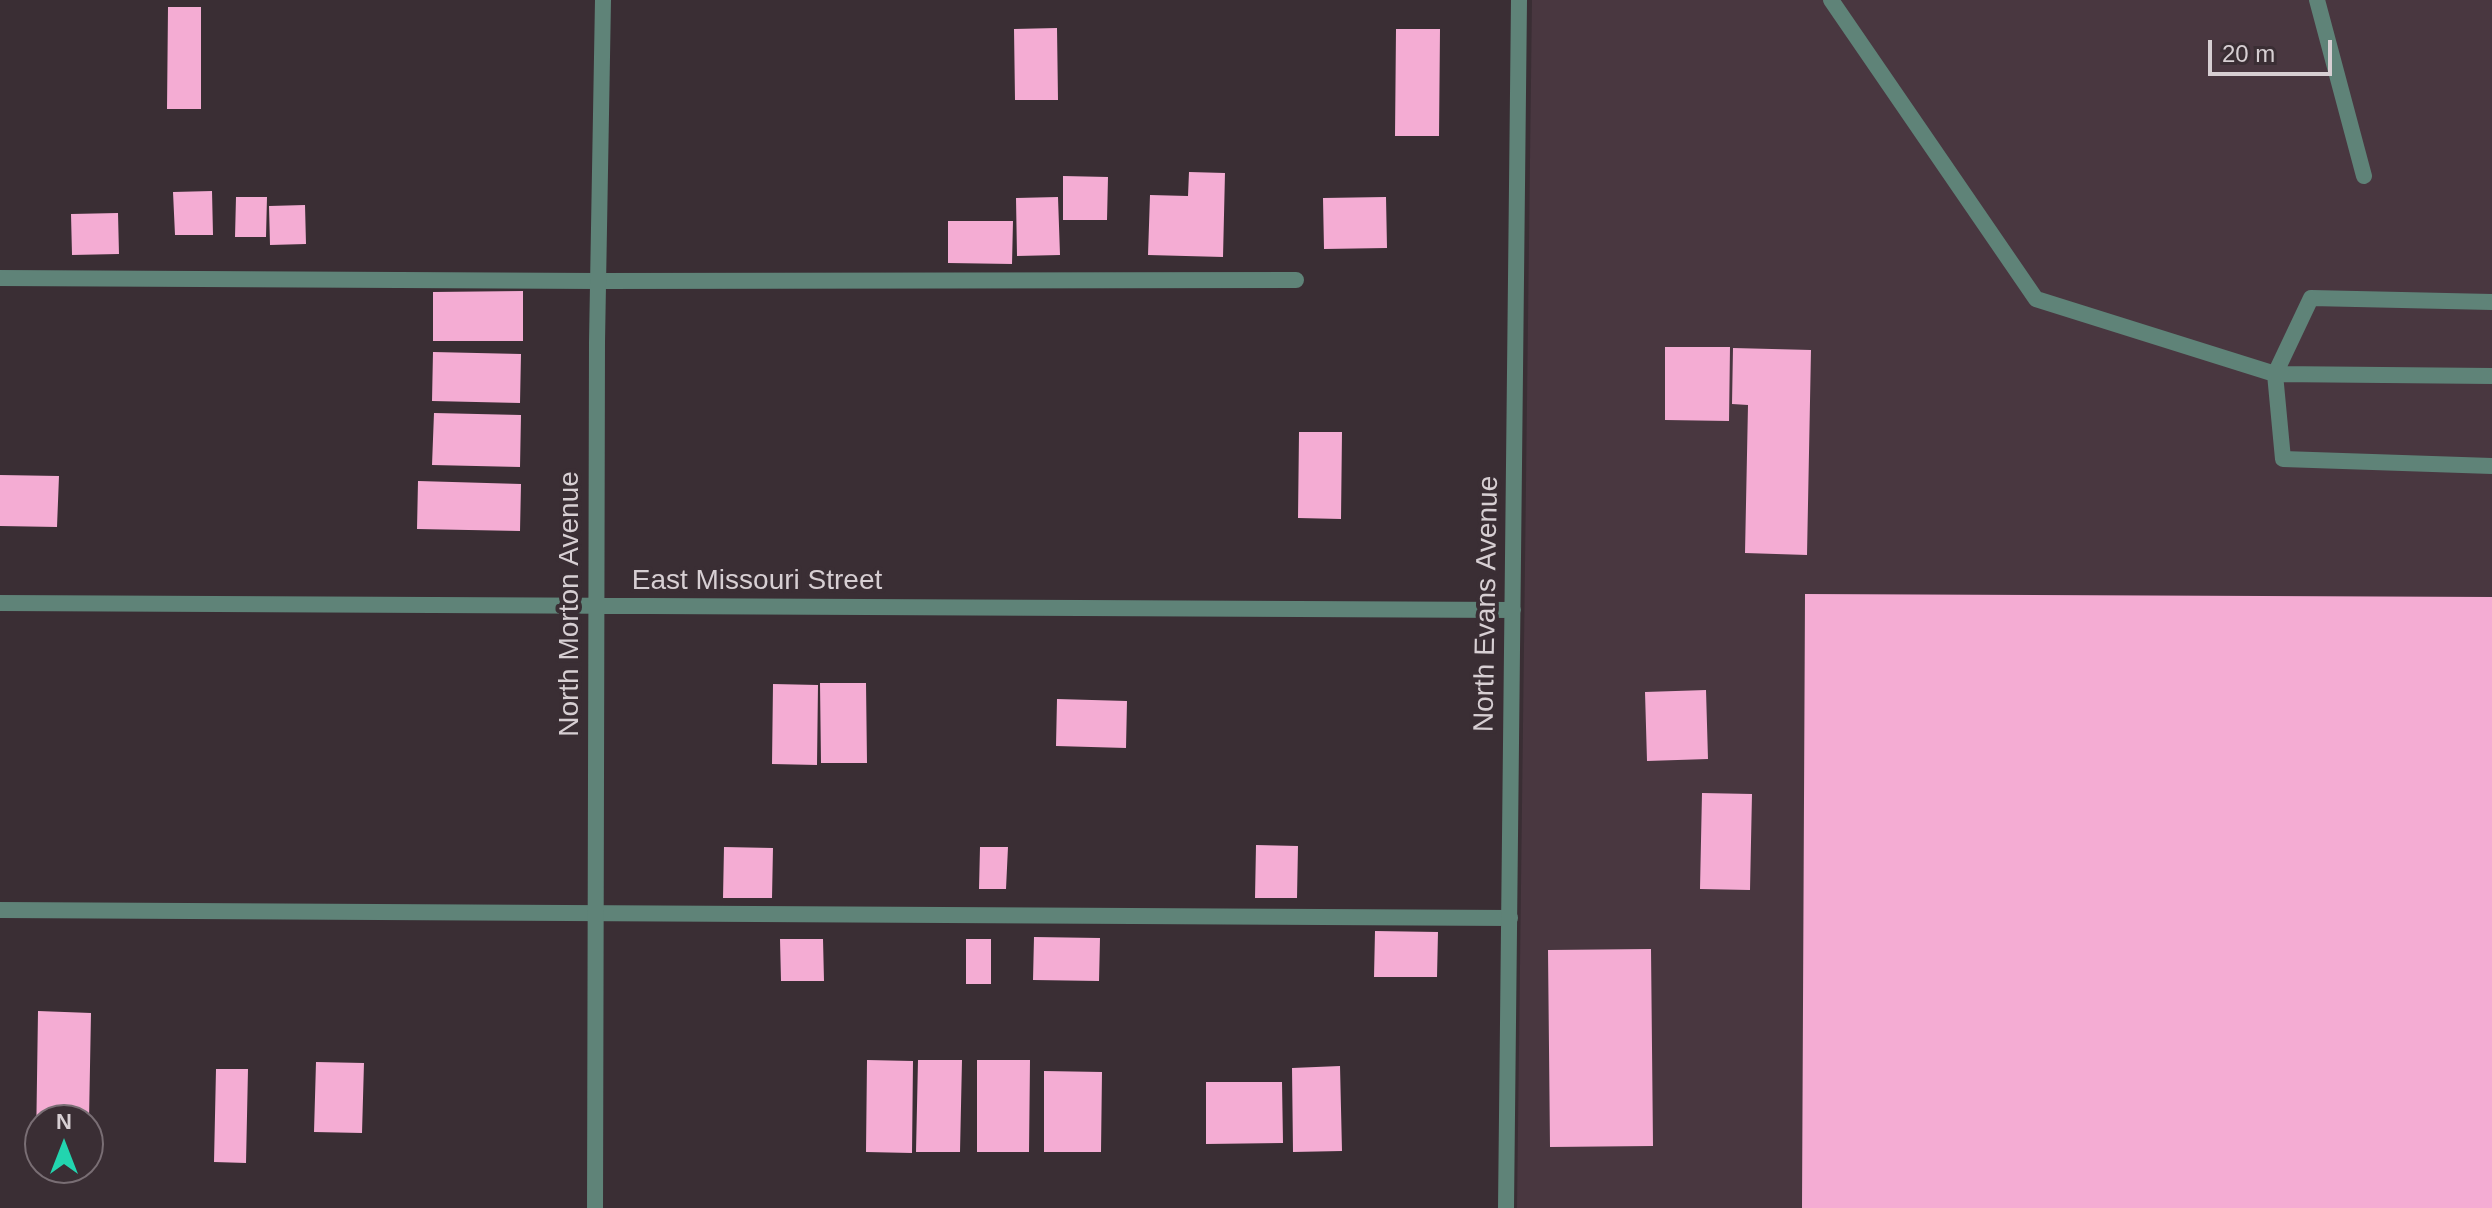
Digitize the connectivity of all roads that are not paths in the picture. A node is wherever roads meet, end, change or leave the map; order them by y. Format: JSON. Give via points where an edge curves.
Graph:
{"nodes":[{"id":1,"x":603,"y":0,"type":"edge"},
{"id":2,"x":1519,"y":0,"type":"edge"},
{"id":3,"x":1831,"y":0,"type":"edge"},
{"id":4,"x":2317,"y":0,"type":"edge"},
{"id":5,"x":2364,"y":176,"type":"dead end"},
{"id":6,"x":0,"y":278,"type":"edge"},
{"id":7,"x":1296,"y":280,"type":"dead end"},
{"id":8,"x":598,"y":281,"type":"junction"},
{"id":9,"x":2492,"y":302,"type":"edge"},
{"id":10,"x":2275,"y":374,"type":"junction"},
{"id":11,"x":2492,"y":376,"type":"edge"},
{"id":12,"x":2492,"y":466,"type":"edge"},
{"id":13,"x":0,"y":603,"type":"edge"},
{"id":14,"x":596,"y":606,"type":"junction"},
{"id":15,"x":1513,"y":610,"type":"junction"},
{"id":16,"x":0,"y":910,"type":"edge"},
{"id":17,"x":596,"y":914,"type":"junction"},
{"id":18,"x":1510,"y":918,"type":"junction"},
{"id":19,"x":595,"y":1208,"type":"edge"},
{"id":20,"x":1506,"y":1208,"type":"edge"}],
"edges":[{"from":1,"to":8,"type":"street","name":"North Morton Avenue"},
{"from":2,"to":15,"type":"street","name":"North Evans Avenue"},
{"from":3,"to":10,"type":"street","via":[[2036,299]]},
{"from":4,"to":5,"type":"street"},
{"from":6,"to":8,"type":"street"},
{"from":7,"to":8,"type":"street"},
{"from":8,"to":14,"type":"street","name":"North Morton Avenue"},
{"from":9,"to":10,"type":"street","via":[[2311,298]]},
{"from":10,"to":11,"type":"street"},
{"from":10,"to":12,"type":"street","via":[[2283,459]]},
{"from":13,"to":14,"type":"street","name":"East Missouri Street"},
{"from":14,"to":15,"type":"street","name":"East Missouri Street"},
{"from":14,"to":17,"type":"street","name":"North Morton Avenue"},
{"from":15,"to":18,"type":"street","name":"North Evans Avenue"},
{"from":16,"to":17,"type":"street"},
{"from":17,"to":18,"type":"street"},
{"from":17,"to":19,"type":"street","name":"North Morton Avenue"},
{"from":18,"to":20,"type":"street","name":"North Evans Avenue"}]}
